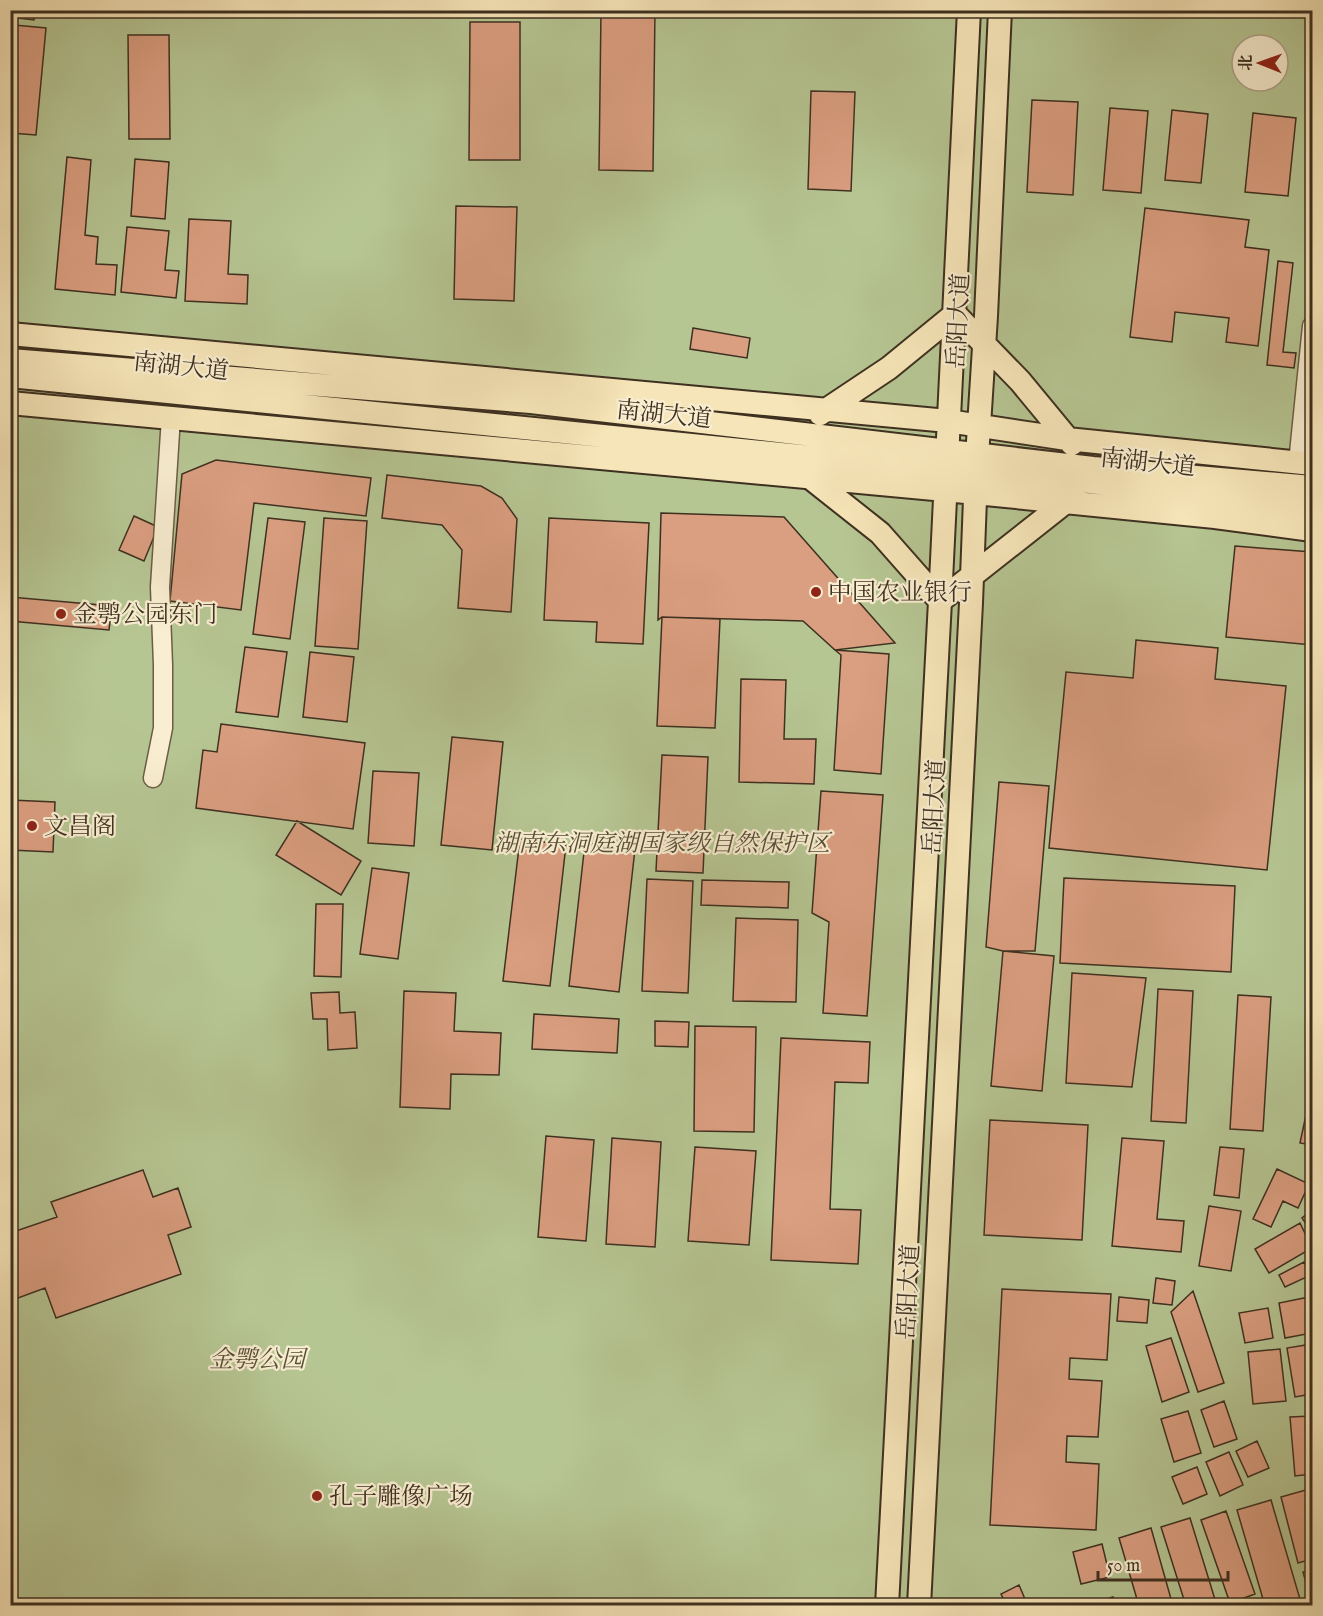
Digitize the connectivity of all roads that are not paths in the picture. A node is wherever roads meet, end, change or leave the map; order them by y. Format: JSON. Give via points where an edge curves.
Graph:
{"nodes":[{"id":1,"x":969,"y":10,"type":"edge"},
{"id":2,"x":1000,"y":10,"type":"edge"},
{"id":3,"x":955,"y":314,"type":"junction"},
{"id":4,"x":1312,"y":326,"type":"edge"},
{"id":5,"x":10,"y":334,"type":"edge"},
{"id":6,"x":984,"y":344,"type":"junction"},
{"id":7,"x":10,"y":360,"type":"edge"},
{"id":8,"x":10,"y":376,"type":"edge"},
{"id":9,"x":10,"y":403,"type":"edge"},
{"id":10,"x":826,"y":410,"type":"junction"},
{"id":11,"x":171,"y":417,"type":"junction"},
{"id":12,"x":948,"y":421,"type":"junction"},
{"id":13,"x":979,"y":425,"type":"junction"},
{"id":14,"x":788,"y":432,"type":"junction"},
{"id":15,"x":1067,"y":439,"type":"junction"},
{"id":16,"x":779,"y":453,"type":"junction"},
{"id":17,"x":1305,"y":463,"type":"edge"},
{"id":18,"x":945,"y":470,"type":"junction"},
{"id":19,"x":976,"y":473,"type":"junction"},
{"id":20,"x":1091,"y":475,"type":"junction"},
{"id":21,"x":809,"y":477,"type":"junction"},
{"id":22,"x":1312,"y":487,"type":"edge"},
{"id":23,"x":1065,"y":502,"type":"junction"},
{"id":24,"x":1312,"y":508,"type":"edge"},
{"id":25,"x":1312,"y":530,"type":"edge"},
{"id":26,"x":972,"y":576,"type":"junction"},
{"id":27,"x":940,"y":602,"type":"junction"},
{"id":28,"x":153,"y":778,"type":"dead end"},
{"id":29,"x":887,"y":1605,"type":"edge"},
{"id":30,"x":919,"y":1605,"type":"edge"}],
"edges":[{"from":1,"to":3,"type":"main road","name":"岳阳大道"},
{"from":2,"to":6,"type":"main road","name":"岳阳大道"},
{"from":3,"to":6,"type":"main road"},
{"from":3,"to":10,"type":"main road","via":[[889,368]]},
{"from":3,"to":12,"type":"main road","name":"岳阳大道"},
{"from":4,"to":17,"type":"street"},
{"from":5,"to":10,"type":"main road"},
{"from":6,"to":13,"type":"main road","name":"岳阳大道"},
{"from":6,"to":15,"type":"main road"},
{"from":7,"to":14,"type":"main road","name":"南湖大道","via":[[531,402]]},
{"from":8,"to":16,"type":"main road","name":"南湖大道"},
{"from":9,"to":11,"type":"main road"},
{"from":10,"to":12,"type":"main road"},
{"from":10,"to":14,"type":"main road"},
{"from":11,"to":21,"type":"main road"},
{"from":11,"to":28,"type":"street","via":[[160,586],[163,728]]},
{"from":12,"to":13,"type":"main road"},
{"from":12,"to":18,"type":"main road","name":"岳阳大道"},
{"from":13,"to":15,"type":"main road"},
{"from":13,"to":19,"type":"main road","name":"岳阳大道"},
{"from":14,"to":18,"type":"main road","name":"南湖大道"},
{"from":15,"to":17,"type":"main road"},
{"from":15,"to":20,"type":"main road"},
{"from":16,"to":18,"type":"main road","name":"南湖大道"},
{"from":16,"to":21,"type":"main road"},
{"from":18,"to":19,"type":"main road","name":"南湖大道"},
{"from":18,"to":21,"type":"main road"},
{"from":18,"to":27,"type":"main road","name":"岳阳大道"},
{"from":19,"to":20,"type":"main road","name":"南湖大道"},
{"from":19,"to":23,"type":"main road"},
{"from":19,"to":26,"type":"main road","name":"岳阳大道"},
{"from":20,"to":22,"type":"main road","name":"南湖大道"},
{"from":20,"to":23,"type":"main road"},
{"from":20,"to":24,"type":"main road","name":"南湖大道"},
{"from":21,"to":27,"type":"main road","via":[[880,534]]},
{"from":23,"to":25,"type":"main road"},
{"from":23,"to":26,"type":"main road"},
{"from":26,"to":27,"type":"main road"},
{"from":26,"to":30,"type":"main road","name":"岳阳大道"},
{"from":27,"to":29,"type":"main road","name":"岳阳大道"}]}
